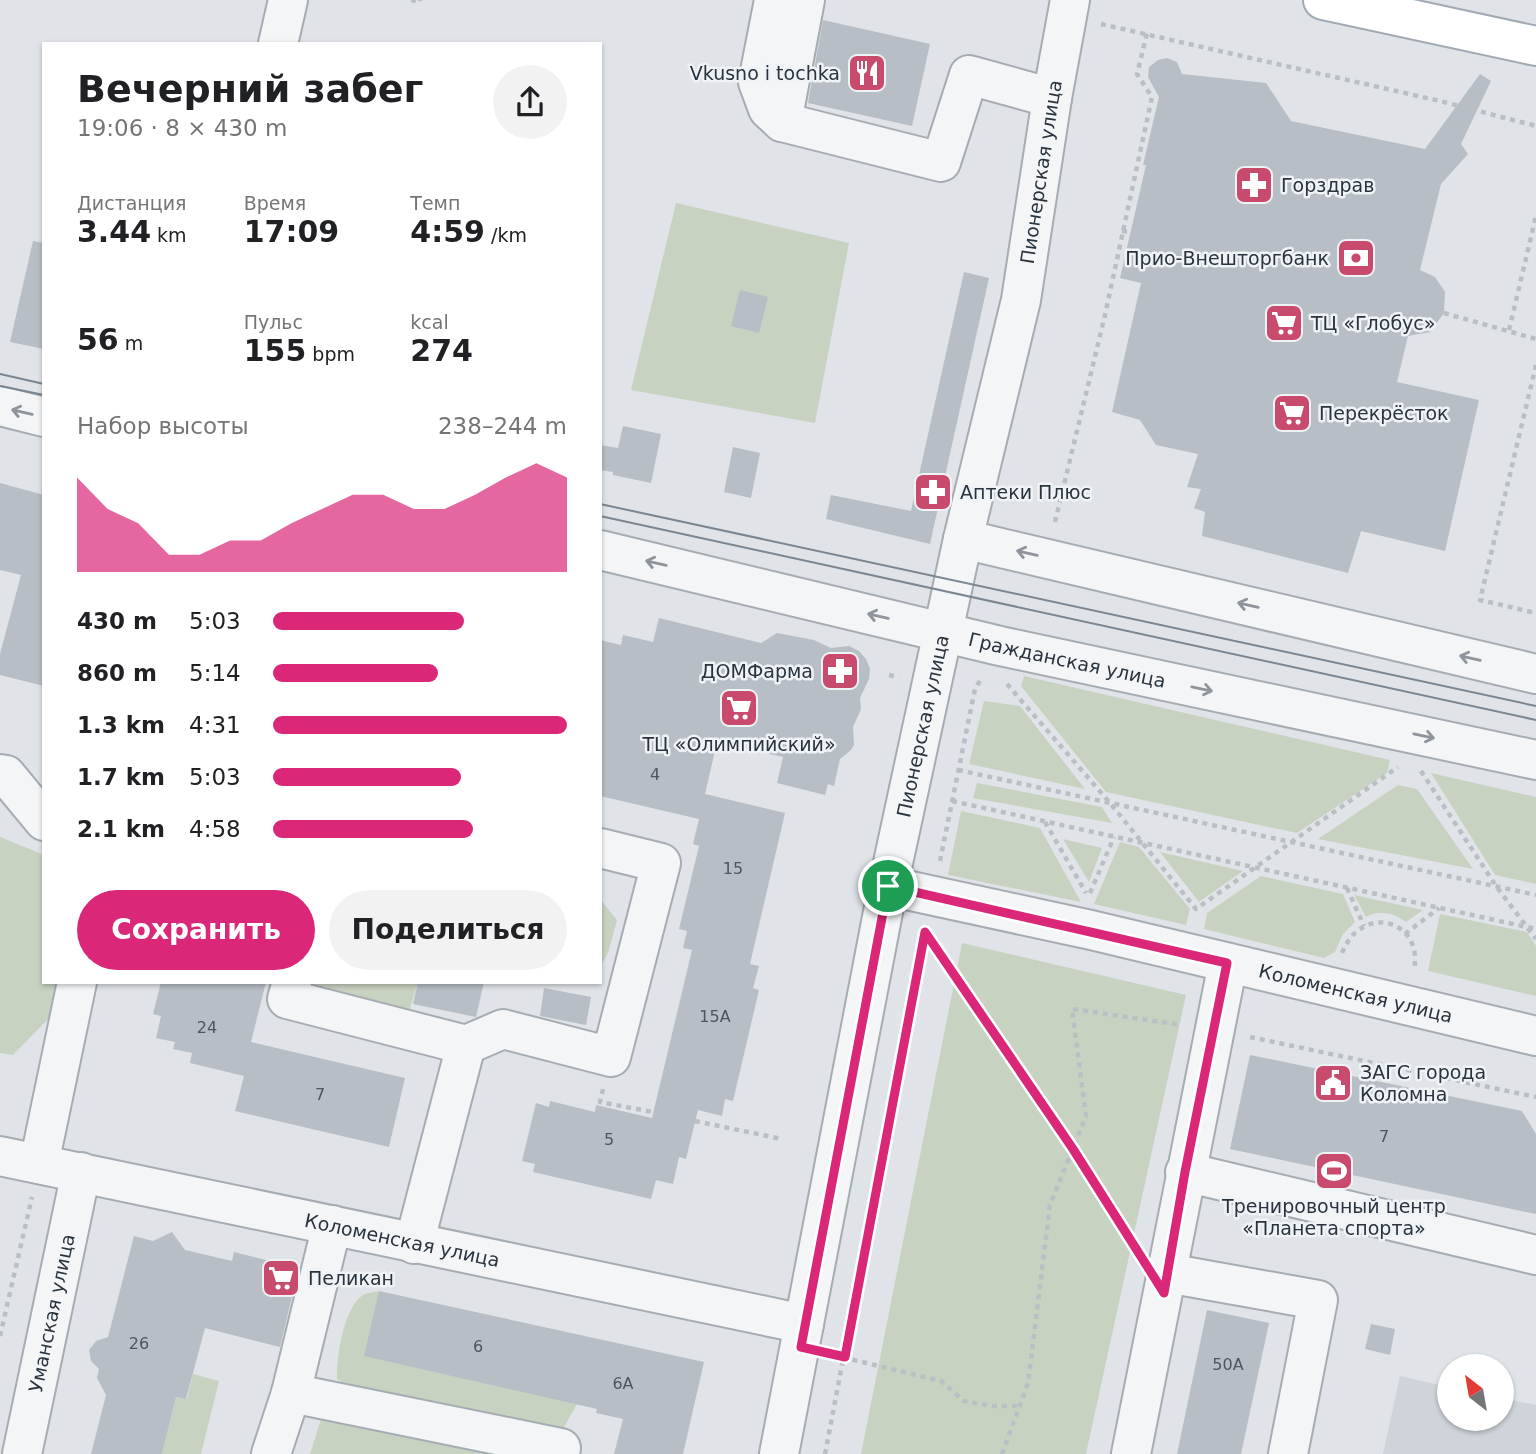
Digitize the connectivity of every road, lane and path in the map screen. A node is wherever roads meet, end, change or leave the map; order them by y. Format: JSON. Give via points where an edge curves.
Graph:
{"nodes":[{"id":1,"x":288,"y":0,"type":"edge"},
{"id":2,"x":411,"y":0,"type":"edge"},
{"id":3,"x":420,"y":0,"type":"edge"},
{"id":4,"x":774,"y":0,"type":"edge"},
{"id":5,"x":804,"y":0,"type":"edge"},
{"id":6,"x":1070,"y":0,"type":"edge"},
{"id":7,"x":1322,"y":0,"type":"edge"},
{"id":8,"x":1100,"y":23,"type":"dead end"},
{"id":9,"x":1147,"y":33,"type":"junction"},
{"id":10,"x":278,"y":42,"type":"edge"},
{"id":11,"x":1536,"y":46,"type":"edge"},
{"id":12,"x":1052,"y":98,"type":"junction"},
{"id":13,"x":782,"y":122,"type":"junction"},
{"id":14,"x":1536,"y":126,"type":"edge"},
{"id":15,"x":1536,"y":216,"type":"edge"},
{"id":16,"x":1122,"y":231,"type":"junction"},
{"id":17,"x":1130,"y":233,"type":"dead end"},
{"id":18,"x":1444,"y":313,"type":"dead end"},
{"id":19,"x":1509,"y":330,"type":"junction"},
{"id":20,"x":1536,"y":339,"type":"edge"},
{"id":21,"x":1536,"y":365,"type":"edge"},
{"id":22,"x":0,"y":406,"type":"edge"},
{"id":23,"x":42,"y":416,"type":"edge"},
{"id":24,"x":1055,"y":522,"type":"dead end"},
{"id":25,"x":963,"y":539,"type":"junction"},
{"id":26,"x":602,"y":550,"type":"edge"},
{"id":27,"x":1536,"y":613,"type":"edge"},
{"id":28,"x":944,"y":633,"type":"junction"},
{"id":29,"x":985,"y":673,"type":"dead end"},
{"id":30,"x":1536,"y":674,"type":"edge"},
{"id":31,"x":999,"y":675,"type":"dead end"},
{"id":32,"x":1536,"y":760,"type":"edge"},
{"id":33,"x":1401,"y":765,"type":"dead end"},
{"id":34,"x":1420,"y":769,"type":"dead end"},
{"id":35,"x":958,"y":770,"type":"junction"},
{"id":36,"x":0,"y":774,"type":"edge"},
{"id":37,"x":952,"y":802,"type":"junction"},
{"id":38,"x":1110,"y":803,"type":"junction"},
{"id":39,"x":42,"y":819,"type":"edge"},
{"id":40,"x":1045,"y":821,"type":"junction"},
{"id":41,"x":1114,"y":837,"type":"junction"},
{"id":42,"x":1142,"y":843,"type":"junction"},
{"id":43,"x":1293,"y":843,"type":"junction"},
{"id":44,"x":602,"y":848,"type":"edge"},
{"id":45,"x":940,"y":861,"type":"dead end"},
{"id":46,"x":1257,"y":868,"type":"junction"},
{"id":47,"x":888,"y":886,"type":"junction"},
{"id":48,"x":1496,"y":886,"type":"junction"},
{"id":49,"x":1346,"y":887,"type":"junction"},
{"id":50,"x":1536,"y":895,"type":"edge"},
{"id":51,"x":1440,"y":908,"type":"junction"},
{"id":52,"x":1364,"y":926,"type":"junction"},
{"id":53,"x":1527,"y":927,"type":"junction"},
{"id":54,"x":1536,"y":929,"type":"edge"},
{"id":55,"x":1405,"y":934,"type":"junction"},
{"id":56,"x":1536,"y":939,"type":"edge"},
{"id":57,"x":1227,"y":963,"type":"junction"},
{"id":58,"x":77,"y":984,"type":"edge"},
{"id":59,"x":291,"y":984,"type":"edge"},
{"id":60,"x":1336,"y":989,"type":"junction"},
{"id":61,"x":1407,"y":1005,"type":"junction"},
{"id":62,"x":1214,"y":1030,"type":"junction"},
{"id":63,"x":1536,"y":1036,"type":"edge"},
{"id":64,"x":466,"y":1045,"type":"junction"},
{"id":65,"x":611,"y":1057,"type":"junction"},
{"id":66,"x":1536,"y":1097,"type":"edge"},
{"id":67,"x":658,"y":1114,"type":"dead end"},
{"id":68,"x":695,"y":1121,"type":"dead end"},
{"id":69,"x":782,"y":1139,"type":"dead end"},
{"id":70,"x":1073,"y":1149,"type":"junction"},
{"id":71,"x":0,"y":1156,"type":"edge"},
{"id":72,"x":39,"y":1164,"type":"junction"},
{"id":73,"x":82,"y":1172,"type":"junction"},
{"id":74,"x":1185,"y":1172,"type":"junction"},
{"id":75,"x":332,"y":1225,"type":"junction"},
{"id":76,"x":414,"y":1244,"type":"junction"},
{"id":77,"x":1536,"y":1255,"type":"edge"},
{"id":78,"x":1166,"y":1283,"type":"junction"},
{"id":79,"x":0,"y":1336,"type":"edge"},
{"id":80,"x":803,"y":1336,"type":"junction"},
{"id":81,"x":845,"y":1357,"type":"junction"},
{"id":82,"x":291,"y":1393,"type":"junction"},
{"id":83,"x":1019,"y":1406,"type":"junction"},
{"id":84,"x":22,"y":1454,"type":"edge"},
{"id":85,"x":271,"y":1454,"type":"edge"},
{"id":86,"x":560,"y":1454,"type":"edge"},
{"id":87,"x":779,"y":1454,"type":"edge"},
{"id":88,"x":825,"y":1454,"type":"edge"},
{"id":89,"x":1002,"y":1454,"type":"edge"},
{"id":90,"x":1131,"y":1454,"type":"edge"},
{"id":91,"x":1288,"y":1454,"type":"edge"}],
"edges":[{"from":1,"to":10,"type":"street"},
{"from":2,"to":3,"type":"path"},
{"from":4,"to":13,"type":"street","via":[[758,82],[768,109]]},
{"from":5,"to":13,"type":"street"},
{"from":6,"to":12,"type":"street","name":"Пионерская улица"},
{"from":7,"to":11,"type":"main road"},
{"from":8,"to":9,"type":"path"},
{"from":9,"to":14,"type":"path"},
{"from":9,"to":16,"type":"path","via":[[1137,74],[1152,97]]},
{"from":12,"to":13,"type":"street","via":[[969,75],[942,162]]},
{"from":12,"to":25,"type":"street","name":"Пионерская улица","via":[[1021,300]]},
{"from":15,"to":19,"type":"path"},
{"from":16,"to":17,"type":"path"},
{"from":16,"to":24,"type":"path"},
{"from":18,"to":19,"type":"path"},
{"from":19,"to":20,"type":"path"},
{"from":21,"to":27,"type":"path","via":[[1480,600]]},
{"from":23,"to":22,"type":"street","one_way":true},
{"from":25,"to":28,"type":"street","name":"Пионерская улица"},
{"from":30,"to":25,"type":"street","one_way":true},
{"from":28,"to":26,"type":"street","name":"Гражданская улица","one_way":true},
{"from":28,"to":32,"type":"street","name":"Гражданская улица","one_way":true},
{"from":28,"to":47,"type":"street","name":"Пионерская улица"},
{"from":29,"to":35,"type":"path","via":[[975,689]]},
{"from":31,"to":38,"type":"path"},
{"from":33,"to":43,"type":"path"},
{"from":34,"to":48,"type":"path"},
{"from":35,"to":37,"type":"path"},
{"from":35,"to":38,"type":"path"},
{"from":36,"to":39,"type":"street","via":[[6,775]]},
{"from":37,"to":40,"type":"path"},
{"from":37,"to":45,"type":"path"},
{"from":38,"to":42,"type":"path"},
{"from":38,"to":43,"type":"path"},
{"from":40,"to":41,"type":"path"},
{"from":40,"to":41,"type":"path","via":[[1088,897]]},
{"from":41,"to":42,"type":"path"},
{"from":42,"to":46,"type":"path"},
{"from":42,"to":46,"type":"path","via":[[1196,909]]},
{"from":43,"to":46,"type":"path"},
{"from":43,"to":48,"type":"path"},
{"from":44,"to":65,"type":"street","via":[[661,863]]},
{"from":46,"to":49,"type":"path"},
{"from":47,"to":57,"type":"street","name":"Коломенская улица"},
{"from":47,"to":80,"type":"street","name":"Пионерская улица"},
{"from":48,"to":50,"type":"path"},
{"from":48,"to":53,"type":"path"},
{"from":49,"to":51,"type":"path"},
{"from":49,"to":52,"type":"path"},
{"from":51,"to":53,"type":"path"},
{"from":51,"to":55,"type":"path"},
{"from":52,"to":55,"type":"path","via":[[1385,923]]},
{"from":52,"to":60,"type":"path","via":[[1348,939]]},
{"from":53,"to":54,"type":"path"},
{"from":53,"to":56,"type":"path"},
{"from":55,"to":61,"type":"path","via":[[1415,951]]},
{"from":57,"to":60,"type":"street","name":"Коломенская улица"},
{"from":57,"to":62,"type":"street"},
{"from":58,"to":72,"type":"street"},
{"from":59,"to":64,"type":"street","via":[[287,999]]},
{"from":60,"to":61,"type":"street","name":"Коломенская улица"},
{"from":61,"to":63,"type":"street","name":"Коломенская улица"},
{"from":62,"to":66,"type":"path"},
{"from":62,"to":70,"type":"path","via":[[1072,1009],[1086,1116]]},
{"from":62,"to":74,"type":"street"},
{"from":64,"to":65,"type":"street","via":[[503,1029]]},
{"from":64,"to":76,"type":"street"},
{"from":65,"to":67,"type":"path","via":[[600,1102]]},
{"from":68,"to":69,"type":"path"},
{"from":70,"to":78,"type":"path"},
{"from":70,"to":81,"type":"path","via":[[925,932]]},
{"from":70,"to":83,"type":"path","via":[[1050,1205],[1028,1383]]},
{"from":71,"to":72,"type":"street","name":"Коломенская улица"},
{"from":72,"to":73,"type":"street","name":"Коломенская улица"},
{"from":72,"to":79,"type":"path"},
{"from":73,"to":75,"type":"street","name":"Коломенская улица"},
{"from":73,"to":84,"type":"street","name":"Уманская улица"},
{"from":74,"to":77,"type":"street"},
{"from":74,"to":78,"type":"street"},
{"from":75,"to":76,"type":"street","name":"Коломенская улица"},
{"from":75,"to":82,"type":"street"},
{"from":76,"to":80,"type":"street","name":"Коломенская улица"},
{"from":78,"to":90,"type":"street"},
{"from":78,"to":91,"type":"street","via":[[1318,1300]]},
{"from":80,"to":81,"type":"path"},
{"from":80,"to":87,"type":"street","name":"Пионерская улица"},
{"from":81,"to":83,"type":"path","via":[[941,1381],[964,1401]]},
{"from":81,"to":88,"type":"path"},
{"from":82,"to":85,"type":"street"},
{"from":82,"to":86,"type":"street","via":[[561,1448]]},
{"from":83,"to":89,"type":"path"}]}
